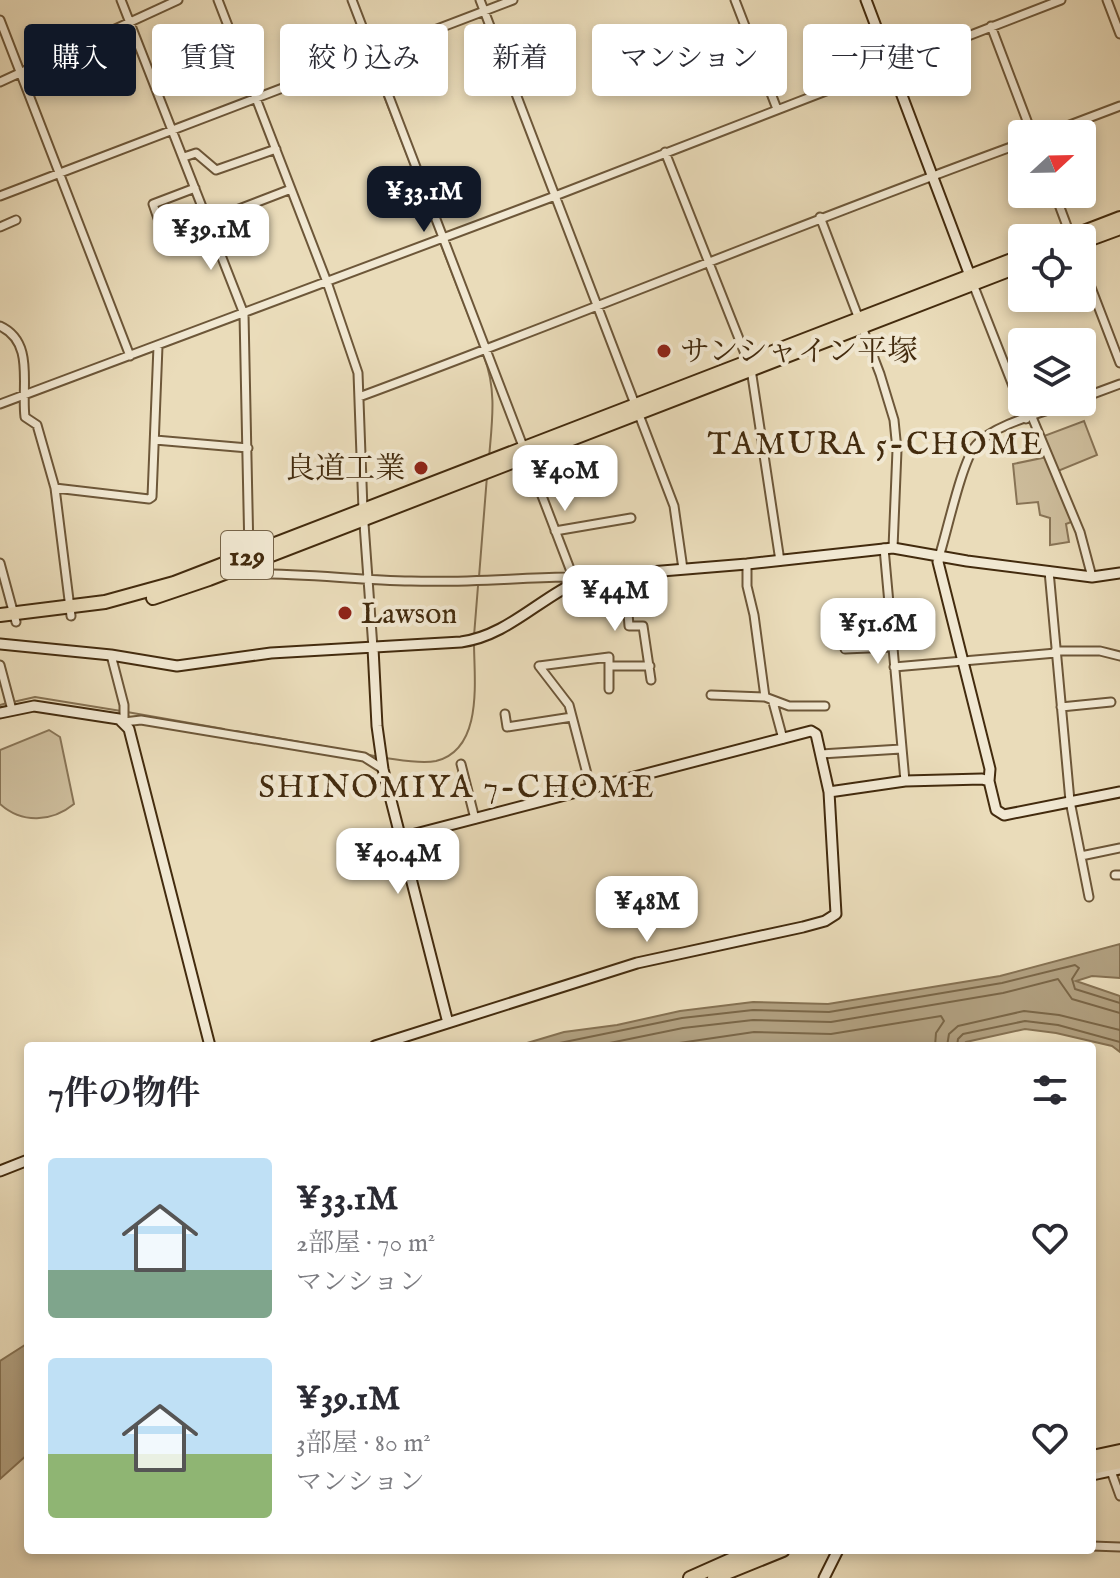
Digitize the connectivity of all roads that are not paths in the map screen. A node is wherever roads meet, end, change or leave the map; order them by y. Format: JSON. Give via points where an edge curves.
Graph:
{"nodes":[{"id":1,"x":121,"y":0,"type":"edge"},
{"id":2,"x":178,"y":0,"type":"edge"},
{"id":3,"x":218,"y":0,"type":"edge"},
{"id":4,"x":352,"y":0,"type":"edge"},
{"id":5,"x":480,"y":0,"type":"edge"},
{"id":6,"x":513,"y":0,"type":"edge"},
{"id":7,"x":735,"y":0,"type":"edge"},
{"id":8,"x":866,"y":0,"type":"edge"},
{"id":9,"x":1061,"y":0,"type":"edge"},
{"id":10,"x":1107,"y":0,"type":"edge"},
{"id":11,"x":484,"y":11,"type":"junction"},
{"id":12,"x":0,"y":20,"type":"edge"},
{"id":13,"x":130,"y":22,"type":"junction"},
{"id":14,"x":361,"y":24,"type":"edge"},
{"id":15,"x":448,"y":24,"type":"edge"},
{"id":16,"x":875,"y":24,"type":"edge"},
{"id":17,"x":991,"y":26,"type":"junction"},
{"id":18,"x":971,"y":34,"type":"edge"},
{"id":19,"x":1120,"y":34,"type":"edge"},
{"id":20,"x":20,"y":73,"type":"junction"},
{"id":21,"x":0,"y":82,"type":"edge"},
{"id":22,"x":280,"y":91,"type":"edge"},
{"id":23,"x":388,"y":96,"type":"edge"},
{"id":24,"x":810,"y":96,"type":"edge"},
{"id":25,"x":902,"y":96,"type":"edge"},
{"id":26,"x":257,"y":100,"type":"junction"},
{"id":27,"x":1120,"y":106,"type":"edge"},
{"id":28,"x":777,"y":109,"type":"junction"},
{"id":29,"x":1027,"y":120,"type":"edge"},
{"id":30,"x":1083,"y":120,"type":"edge"},
{"id":31,"x":174,"y":130,"type":"junction"},
{"id":32,"x":1008,"y":148,"type":"edge"},
{"id":33,"x":276,"y":149,"type":"junction"},
{"id":34,"x":665,"y":152,"type":"junction"},
{"id":35,"x":184,"y":157,"type":"junction"},
{"id":36,"x":60,"y":174,"type":"junction"},
{"id":37,"x":932,"y":176,"type":"junction"},
{"id":38,"x":195,"y":188,"type":"junction"},
{"id":39,"x":291,"y":189,"type":"junction"},
{"id":40,"x":0,"y":196,"type":"edge"},
{"id":41,"x":555,"y":196,"type":"junction"},
{"id":42,"x":820,"y":217,"type":"junction"},
{"id":43,"x":1120,"y":218,"type":"edge"},
{"id":44,"x":207,"y":219,"type":"junction"},
{"id":45,"x":16,"y":220,"type":"dead end"},
{"id":46,"x":0,"y":227,"type":"edge"},
{"id":47,"x":1120,"y":228,"type":"edge"},
{"id":48,"x":1096,"y":229,"type":"edge"},
{"id":49,"x":1096,"y":234,"type":"edge"},
{"id":50,"x":442,"y":238,"type":"junction"},
{"id":51,"x":710,"y":262,"type":"junction"},
{"id":52,"x":1008,"y":263,"type":"edge"},
{"id":53,"x":1008,"y":269,"type":"edge"},
{"id":54,"x":972,"y":280,"type":"junction"},
{"id":55,"x":327,"y":282,"type":"junction"},
{"id":56,"x":1096,"y":300,"type":"edge"},
{"id":57,"x":597,"y":306,"type":"junction"},
{"id":58,"x":244,"y":314,"type":"junction"},
{"id":59,"x":860,"y":323,"type":"junction"},
{"id":60,"x":0,"y":326,"type":"edge"},
{"id":61,"x":158,"y":346,"type":"junction"},
{"id":62,"x":486,"y":350,"type":"junction"},
{"id":63,"x":130,"y":356,"type":"junction"},
{"id":64,"x":1120,"y":363,"type":"edge"},
{"id":65,"x":749,"y":365,"type":"junction"},
{"id":66,"x":1120,"y":384,"type":"edge"},
{"id":67,"x":1096,"y":393,"type":"edge"},
{"id":68,"x":359,"y":397,"type":"junction"},
{"id":69,"x":23,"y":398,"type":"junction"},
{"id":70,"x":0,"y":404,"type":"edge"},
{"id":71,"x":637,"y":409,"type":"junction"},
{"id":72,"x":1034,"y":416,"type":"edge"},
{"id":73,"x":1029,"y":418,"type":"junction"},
{"id":74,"x":155,"y":440,"type":"junction"},
{"id":75,"x":248,"y":448,"type":"junction"},
{"id":76,"x":526,"y":452,"type":"junction"},
{"id":77,"x":55,"y":488,"type":"junction"},
{"id":78,"x":364,"y":514,"type":"junction"},
{"id":79,"x":631,"y":518,"type":"dead end"},
{"id":80,"x":555,"y":531,"type":"junction"},
{"id":81,"x":889,"y":548,"type":"junction"},
{"id":82,"x":275,"y":553,"type":"junction"},
{"id":83,"x":254,"y":556,"type":"junction"},
{"id":84,"x":939,"y":557,"type":"junction"},
{"id":85,"x":780,"y":561,"type":"junction"},
{"id":86,"x":0,"y":563,"type":"edge"},
{"id":87,"x":747,"y":564,"type":"junction"},
{"id":88,"x":236,"y":568,"type":"junction"},
{"id":89,"x":683,"y":569,"type":"junction"},
{"id":90,"x":1049,"y":571,"type":"junction"},
{"id":91,"x":276,"y":572,"type":"junction"},
{"id":92,"x":261,"y":573,"type":"junction"},
{"id":93,"x":1120,"y":573,"type":"edge"},
{"id":94,"x":625,"y":574,"type":"junction"},
{"id":95,"x":1092,"y":577,"type":"junction"},
{"id":96,"x":368,"y":580,"type":"junction"},
{"id":97,"x":575,"y":582,"type":"junction"},
{"id":98,"x":71,"y":612,"type":"junction"},
{"id":99,"x":0,"y":615,"type":"edge"},
{"id":100,"x":15,"y":618,"type":"junction"},
{"id":101,"x":0,"y":623,"type":"edge"},
{"id":102,"x":0,"y":644,"type":"edge"},
{"id":103,"x":892,"y":647,"type":"junction"},
{"id":104,"x":373,"y":648,"type":"junction"},
{"id":105,"x":845,"y":649,"type":"dead end"},
{"id":106,"x":1055,"y":652,"type":"junction"},
{"id":107,"x":111,"y":655,"type":"junction"},
{"id":108,"x":1120,"y":656,"type":"edge"},
{"id":109,"x":963,"y":662,"type":"junction"},
{"id":110,"x":0,"y":665,"type":"edge"},
{"id":111,"x":610,"y":666,"type":"junction"},
{"id":112,"x":650,"y":666,"type":"junction"},
{"id":113,"x":894,"y":667,"type":"junction"},
{"id":114,"x":651,"y":680,"type":"dead end"},
{"id":115,"x":609,"y":689,"type":"dead end"},
{"id":116,"x":711,"y":695,"type":"dead end"},
{"id":117,"x":765,"y":697,"type":"junction"},
{"id":118,"x":773,"y":702,"type":"junction"},
{"id":119,"x":1111,"y":702,"type":"dead end"},
{"id":120,"x":825,"y":706,"type":"dead end"},
{"id":121,"x":1061,"y":707,"type":"junction"},
{"id":122,"x":12,"y":710,"type":"junction"},
{"id":123,"x":0,"y":713,"type":"edge"},
{"id":124,"x":505,"y":714,"type":"dead end"},
{"id":125,"x":572,"y":717,"type":"junction"},
{"id":126,"x":125,"y":718,"type":"junction"},
{"id":127,"x":783,"y":739,"type":"junction"},
{"id":128,"x":901,"y":749,"type":"junction"},
{"id":129,"x":821,"y":754,"type":"junction"},
{"id":130,"x":461,"y":764,"type":"dead end"},
{"id":131,"x":382,"y":766,"type":"junction"},
{"id":132,"x":905,"y":781,"type":"junction"},
{"id":133,"x":989,"y":781,"type":"junction"},
{"id":134,"x":591,"y":789,"type":"junction"},
{"id":135,"x":829,"y":792,"type":"junction"},
{"id":136,"x":1120,"y":792,"type":"edge"},
{"id":137,"x":1070,"y":801,"type":"junction"},
{"id":138,"x":475,"y":819,"type":"junction"},
{"id":139,"x":400,"y":838,"type":"junction"},
{"id":140,"x":1120,"y":848,"type":"edge"},
{"id":141,"x":1081,"y":856,"type":"junction"},
{"id":142,"x":1089,"y":897,"type":"dead end"},
{"id":143,"x":448,"y":1023,"type":"junction"},
{"id":144,"x":209,"y":1042,"type":"edge"},
{"id":145,"x":388,"y":1042,"type":"edge"},
{"id":146,"x":24,"y":1162,"type":"edge"},
{"id":147,"x":0,"y":1171,"type":"edge"},
{"id":148,"x":1120,"y":1451,"type":"edge"},
{"id":149,"x":1096,"y":1456,"type":"edge"},
{"id":150,"x":1117,"y":1467,"type":"edge"},
{"id":151,"x":1096,"y":1468,"type":"edge"},
{"id":152,"x":1096,"y":1474,"type":"edge"},
{"id":153,"x":1120,"y":1496,"type":"edge"},
{"id":154,"x":1096,"y":1546,"type":"edge"},
{"id":155,"x":1120,"y":1547,"type":"edge"},
{"id":156,"x":744,"y":1554,"type":"edge"},
{"id":157,"x":773,"y":1554,"type":"edge"},
{"id":158,"x":836,"y":1554,"type":"edge"},
{"id":159,"x":690,"y":1578,"type":"edge"},
{"id":160,"x":714,"y":1578,"type":"edge"},
{"id":161,"x":824,"y":1578,"type":"edge"}],
"edges":[{"from":1,"to":13,"type":"street"},
{"from":2,"to":13,"type":"street"},
{"from":3,"to":26,"type":"street"},
{"from":4,"to":14,"type":"street"},
{"from":5,"to":11,"type":"street"},
{"from":6,"to":11,"type":"street"},
{"from":7,"to":28,"type":"street"},
{"from":8,"to":16,"type":"street"},
{"from":9,"to":17,"type":"street"},
{"from":10,"to":19,"type":"street"},
{"from":11,"to":15,"type":"street"},
{"from":11,"to":41,"type":"street"},
{"from":12,"to":20,"type":"street"},
{"from":13,"to":20,"type":"street"},
{"from":13,"to":31,"type":"street"},
{"from":17,"to":18,"type":"street"},
{"from":17,"to":29,"type":"street"},
{"from":20,"to":21,"type":"street"},
{"from":20,"to":36,"type":"street"},
{"from":22,"to":26,"type":"street"},
{"from":23,"to":50,"type":"street"},
{"from":24,"to":28,"type":"street"},
{"from":25,"to":37,"type":"street"},
{"from":26,"to":31,"type":"street"},
{"from":26,"to":33,"type":"street"},
{"from":27,"to":30,"type":"street"},
{"from":28,"to":34,"type":"street"},
{"from":31,"to":35,"type":"street"},
{"from":31,"to":36,"type":"street"},
{"from":32,"to":37,"type":"street"},
{"from":33,"to":35,"type":"street","via":[[216,170],[196,153]]},
{"from":33,"to":39,"type":"street"},
{"from":34,"to":41,"type":"street"},
{"from":34,"to":51,"type":"street"},
{"from":35,"to":38,"type":"street"},
{"from":36,"to":40,"type":"street"},
{"from":36,"to":63,"type":"street"},
{"from":37,"to":42,"type":"street"},
{"from":37,"to":54,"type":"street"},
{"from":38,"to":44,"type":"street"},
{"from":38,"to":44,"type":"street","via":[[153,204],[163,233]]},
{"from":39,"to":44,"type":"street"},
{"from":39,"to":55,"type":"street"},
{"from":41,"to":50,"type":"street"},
{"from":41,"to":57,"type":"street"},
{"from":42,"to":51,"type":"street"},
{"from":42,"to":59,"type":"street"},
{"from":43,"to":48,"type":"highway"},
{"from":44,"to":58,"type":"street"},
{"from":45,"to":46,"type":"street"},
{"from":47,"to":49,"type":"highway"},
{"from":50,"to":55,"type":"street"},
{"from":50,"to":62,"type":"street"},
{"from":51,"to":57,"type":"street"},
{"from":51,"to":65,"type":"street"},
{"from":52,"to":54,"type":"highway","number":"129"},
{"from":53,"to":54,"type":"highway","number":"129"},
{"from":54,"to":59,"type":"highway","number":"129"},
{"from":54,"to":73,"type":"street"},
{"from":55,"to":58,"type":"street"},
{"from":55,"to":68,"type":"street","via":[[353,352]]},
{"from":56,"to":64,"type":"street"},
{"from":57,"to":62,"type":"street"},
{"from":57,"to":71,"type":"street"},
{"from":58,"to":61,"type":"street"},
{"from":58,"to":75,"type":"street"},
{"from":59,"to":65,"type":"highway","number":"129"},
{"from":59,"to":81,"type":"street","via":[[894,420],[897,450]]},
{"from":60,"to":69,"type":"street","via":[[22,349]]},
{"from":61,"to":63,"type":"street"},
{"from":61,"to":74,"type":"street"},
{"from":62,"to":68,"type":"street"},
{"from":62,"to":76,"type":"street"},
{"from":63,"to":69,"type":"street"},
{"from":65,"to":71,"type":"highway","number":"129"},
{"from":65,"to":85,"type":"street"},
{"from":66,"to":67,"type":"street"},
{"from":68,"to":78,"type":"street"},
{"from":69,"to":70,"type":"street"},
{"from":69,"to":77,"type":"street","via":[[25,417],[37,425]]},
{"from":71,"to":76,"type":"highway","number":"129"},
{"from":71,"to":89,"type":"street","via":[[674,506]]},
{"from":72,"to":73,"type":"street"},
{"from":73,"to":84,"type":"street","via":[[975,445]]},
{"from":73,"to":95,"type":"street","via":[[1080,532]]},
{"from":74,"to":75,"type":"street"},
{"from":74,"to":77,"type":"street","via":[[149,499]]},
{"from":75,"to":83,"type":"street"},
{"from":76,"to":78,"type":"highway","number":"129"},
{"from":76,"to":80,"type":"street"},
{"from":77,"to":98,"type":"street"},
{"from":78,"to":82,"type":"highway","number":"129"},
{"from":78,"to":83,"type":"highway","number":"129"},
{"from":78,"to":96,"type":"street"},
{"from":79,"to":80,"type":"street"},
{"from":80,"to":97,"type":"street"},
{"from":81,"to":84,"type":"street"},
{"from":81,"to":85,"type":"street"},
{"from":81,"to":103,"type":"street"},
{"from":82,"to":83,"type":"highway","number":"129"},
{"from":82,"to":91,"type":"street"},
{"from":83,"to":88,"type":"highway","number":"129"},
{"from":83,"to":92,"type":"street"},
{"from":83,"to":98,"type":"highway","number":"129"},
{"from":84,"to":90,"type":"street"},
{"from":84,"to":109,"type":"street"},
{"from":85,"to":87,"type":"street"},
{"from":86,"to":100,"type":"street"},
{"from":87,"to":89,"type":"street"},
{"from":87,"to":117,"type":"street"},
{"from":88,"to":92,"type":"street","via":[[239,574]]},
{"from":88,"to":98,"type":"highway","number":"129","via":[[136,603]]},
{"from":89,"to":94,"type":"street"},
{"from":90,"to":95,"type":"street"},
{"from":90,"to":106,"type":"street"},
{"from":91,"to":92,"type":"street"},
{"from":91,"to":96,"type":"street"},
{"from":93,"to":95,"type":"street"},
{"from":94,"to":97,"type":"street"},
{"from":94,"to":112,"type":"street","via":[[629,626],[643,626]]},
{"from":96,"to":97,"type":"street","via":[[470,583],[566,577]]},
{"from":96,"to":104,"type":"street"},
{"from":97,"to":104,"type":"street","via":[[474,640]]},
{"from":98,"to":100,"type":"highway","number":"129"},
{"from":99,"to":100,"type":"highway","number":"129"},
{"from":100,"to":101,"type":"highway","number":"129"},
{"from":102,"to":107,"type":"street"},
{"from":103,"to":105,"type":"street"},
{"from":103,"to":113,"type":"street"},
{"from":104,"to":107,"type":"street","via":[[271,653],[187,666]]},
{"from":104,"to":131,"type":"street"},
{"from":106,"to":108,"type":"street"},
{"from":106,"to":109,"type":"street"},
{"from":106,"to":121,"type":"street"},
{"from":107,"to":126,"type":"street"},
{"from":109,"to":113,"type":"street"},
{"from":109,"to":133,"type":"street"},
{"from":110,"to":122,"type":"street"},
{"from":111,"to":112,"type":"street"},
{"from":111,"to":115,"type":"street"},
{"from":111,"to":125,"type":"street","via":[[609,657],[539,666],[569,705]]},
{"from":112,"to":114,"type":"street"},
{"from":113,"to":128,"type":"street"},
{"from":116,"to":117,"type":"street"},
{"from":117,"to":118,"type":"street"},
{"from":118,"to":120,"type":"street"},
{"from":118,"to":127,"type":"street"},
{"from":119,"to":121,"type":"street"},
{"from":121,"to":137,"type":"street"},
{"from":122,"to":123,"type":"street"},
{"from":122,"to":126,"type":"street","via":[[34,706]]},
{"from":124,"to":125,"type":"street","via":[[507,727]]},
{"from":125,"to":134,"type":"street"},
{"from":126,"to":131,"type":"street","via":[[364,757]]},
{"from":126,"to":144,"type":"street"},
{"from":127,"to":129,"type":"street","via":[[811,731]]},
{"from":127,"to":134,"type":"street"},
{"from":128,"to":129,"type":"street"},
{"from":128,"to":132,"type":"street"},
{"from":129,"to":135,"type":"street"},
{"from":130,"to":138,"type":"street"},
{"from":131,"to":139,"type":"street"},
{"from":132,"to":133,"type":"street"},
{"from":132,"to":135,"type":"street"},
{"from":133,"to":137,"type":"street","via":[[998,814]]},
{"from":134,"to":138,"type":"street"},
{"from":135,"to":143,"type":"street","via":[[837,907],[832,918],[637,963]]},
{"from":136,"to":137,"type":"street"},
{"from":137,"to":141,"type":"street"},
{"from":138,"to":139,"type":"street"},
{"from":139,"to":143,"type":"street"},
{"from":140,"to":141,"type":"street"},
{"from":141,"to":142,"type":"street"},
{"from":143,"to":145,"type":"street"},
{"from":146,"to":147,"type":"street"},
{"from":148,"to":149,"type":"highway"},
{"from":150,"to":151,"type":"highway"},
{"from":150,"to":152,"type":"street"},
{"from":150,"to":153,"type":"street"},
{"from":154,"to":155,"type":"street"},
{"from":156,"to":159,"type":"highway"},
{"from":157,"to":160,"type":"highway"},
{"from":158,"to":161,"type":"street"}]}
